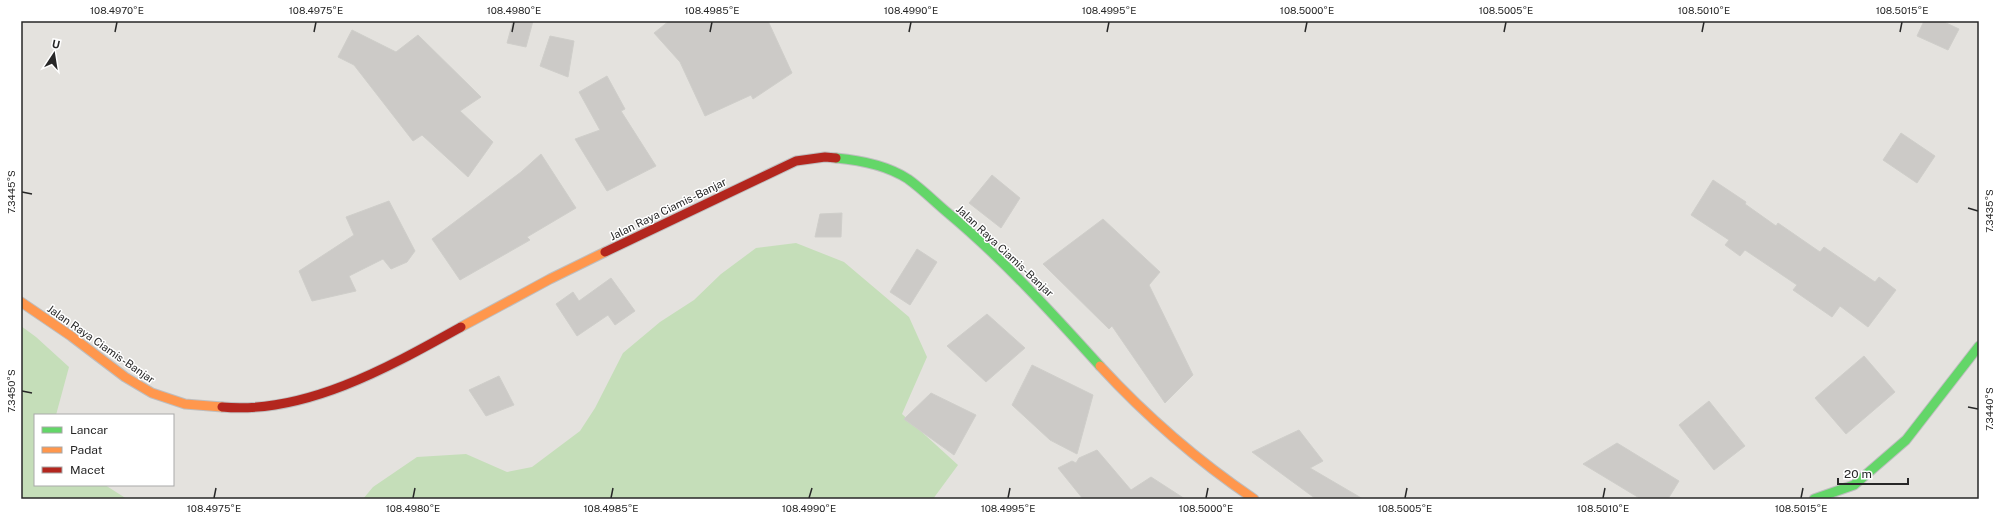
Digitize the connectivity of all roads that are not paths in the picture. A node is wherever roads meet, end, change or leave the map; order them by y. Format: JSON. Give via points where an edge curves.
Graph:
{"nodes":[{"id":1,"x":21,"y":302,"type":"edge"},
{"id":2,"x":1979,"y":346,"type":"edge"},
{"id":3,"x":1254,"y":499,"type":"edge"},
{"id":4,"x":1814,"y":499,"type":"edge"}],
"edges":[{"from":1,"to":3,"type":"main road","name":"Jalan Raya Ciamis-Banjar","via":[[140,388],[158,396],[184,404],[236,409],[293,401],[322,394],[361,379],[548,279],[796,161],[825,157],[852,159],[908,179],[973,234],[1051,312],[1115,382],[1184,447]]},
{"from":2,"to":4,"type":"main road","via":[[1906,440],[1854,485]]}]}
